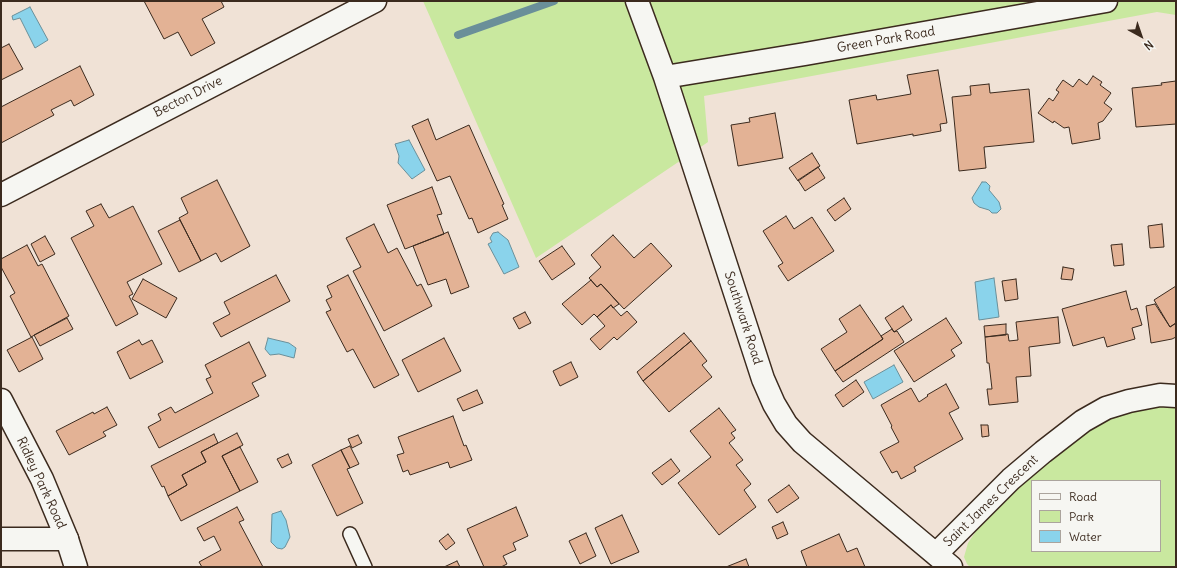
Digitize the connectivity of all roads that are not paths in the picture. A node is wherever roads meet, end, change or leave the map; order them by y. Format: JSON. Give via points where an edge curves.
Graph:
{"nodes":[{"id":1,"x":375,"y":1,"type":"edge"},
{"id":2,"x":637,"y":1,"type":"edge"},
{"id":3,"x":1106,"y":1,"type":"edge"},
{"id":4,"x":665,"y":77,"type":"junction"},
{"id":5,"x":1,"y":195,"type":"edge"},
{"id":6,"x":1176,"y":396,"type":"edge"},
{"id":7,"x":1,"y":400,"type":"edge"},
{"id":8,"x":350,"y":534,"type":"dead end"},
{"id":9,"x":1,"y":539,"type":"edge"},
{"id":10,"x":67,"y":539,"type":"junction"},
{"id":11,"x":944,"y":561,"type":"edge"},
{"id":12,"x":76,"y":567,"type":"edge"},
{"id":13,"x":365,"y":567,"type":"edge"}],
"edges":[{"from":1,"to":5,"type":"street","name":"Becton Drive"},
{"from":2,"to":4,"type":"street","name":"Southwark Road"},
{"from":3,"to":4,"type":"street","name":"Green Park Road"},
{"from":4,"to":11,"type":"street","name":"Southwark Road","via":[[763,379],[774,404],[786,424],[802,442]]},
{"from":6,"to":11,"type":"street","name":"Saint James Crescent","via":[[1160,395],[1129,401],[1106,408],[1083,421],[1011,479]]},
{"from":7,"to":10,"type":"street","name":"Ridley Park Road","via":[[42,479]]},
{"from":8,"to":13,"type":"lane"},
{"from":9,"to":10,"type":"street"},
{"from":10,"to":12,"type":"street","name":"Ridley Park Road"}]}
